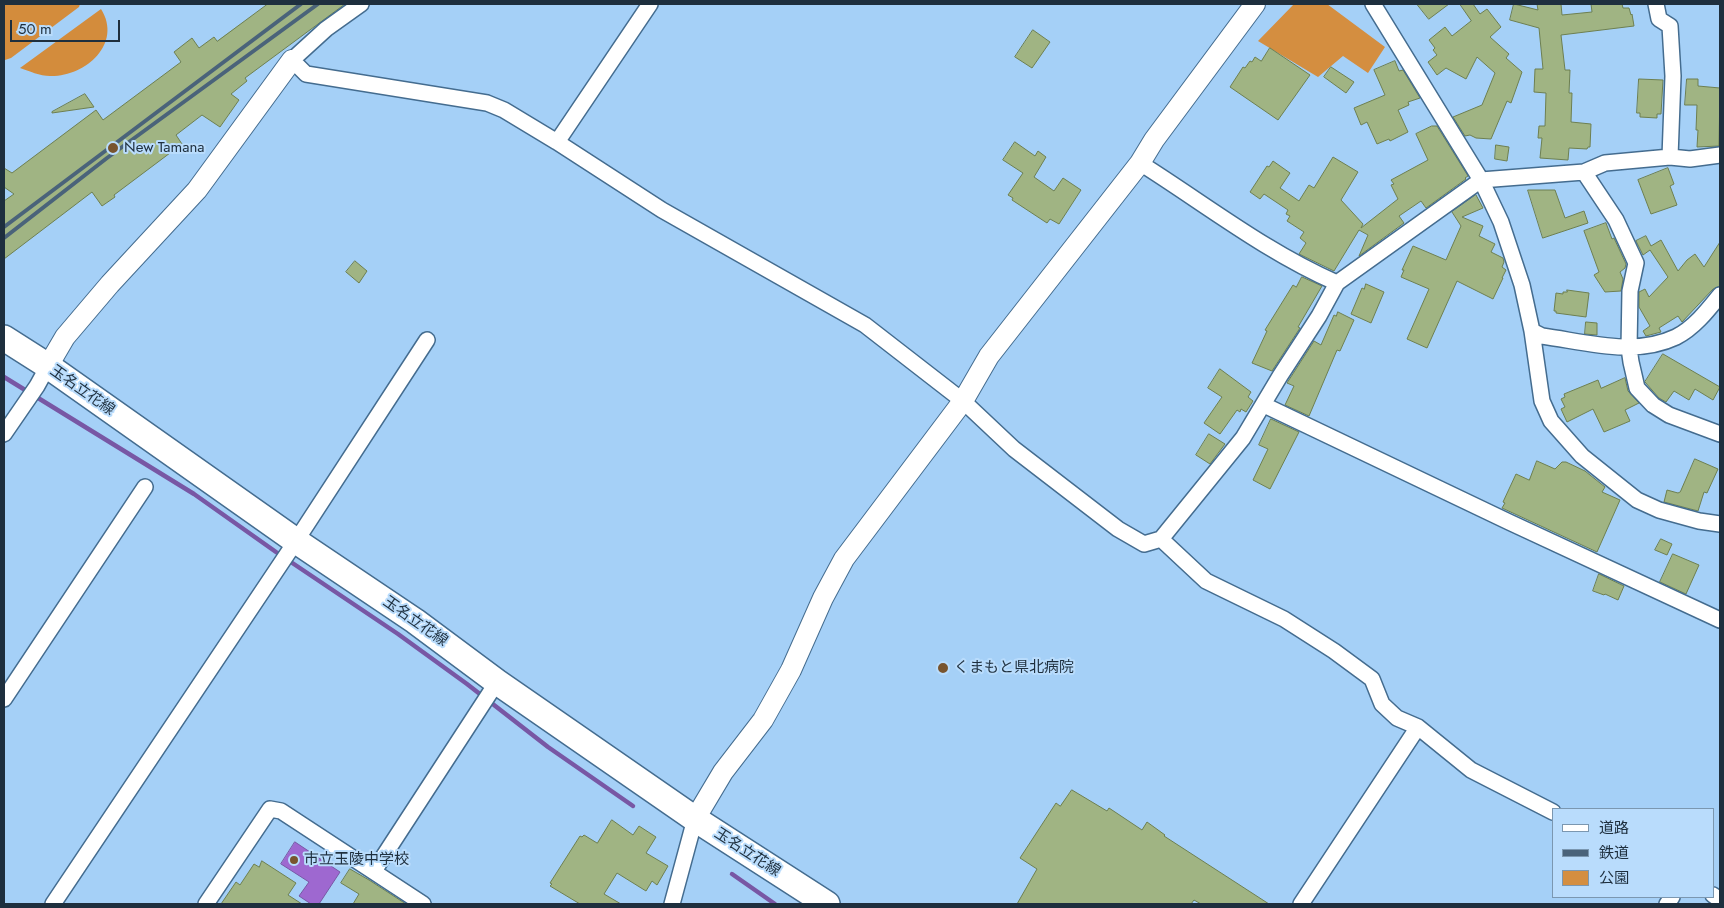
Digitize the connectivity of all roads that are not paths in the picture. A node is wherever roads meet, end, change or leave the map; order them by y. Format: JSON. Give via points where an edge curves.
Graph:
{"nodes":[{"id":1,"x":361,"y":4,"type":"edge"},
{"id":2,"x":650,"y":4,"type":"edge"},
{"id":3,"x":1255,"y":4,"type":"edge"},
{"id":4,"x":1373,"y":4,"type":"edge"},
{"id":5,"x":1656,"y":4,"type":"edge"},
{"id":6,"x":292,"y":60,"type":"junction"},
{"id":7,"x":557,"y":142,"type":"junction"},
{"id":8,"x":1720,"y":155,"type":"edge"},
{"id":9,"x":1670,"y":157,"type":"junction"},
{"id":10,"x":1140,"y":163,"type":"junction"},
{"id":11,"x":1584,"y":172,"type":"junction"},
{"id":12,"x":1480,"y":180,"type":"junction"},
{"id":13,"x":1337,"y":283,"type":"junction"},
{"id":14,"x":1720,"y":294,"type":"edge"},
{"id":15,"x":1532,"y":331,"type":"junction"},
{"id":16,"x":4,"y":338,"type":"edge"},
{"id":17,"x":427,"y":340,"type":"dead end"},
{"id":18,"x":1629,"y":348,"type":"junction"},
{"id":19,"x":42,"y":376,"type":"junction"},
{"id":20,"x":963,"y":401,"type":"junction"},
{"id":21,"x":1264,"y":405,"type":"junction"},
{"id":22,"x":4,"y":434,"type":"edge"},
{"id":23,"x":1720,"y":434,"type":"edge"},
{"id":24,"x":145,"y":487,"type":"dead end"},
{"id":25,"x":1720,"y":524,"type":"edge"},
{"id":26,"x":1161,"y":539,"type":"junction"},
{"id":27,"x":296,"y":541,"type":"junction"},
{"id":28,"x":1720,"y":620,"type":"edge"},
{"id":29,"x":493,"y":688,"type":"junction"},
{"id":30,"x":4,"y":699,"type":"edge"},
{"id":31,"x":1418,"y":728,"type":"junction"},
{"id":32,"x":1552,"y":811,"type":"edge"},
{"id":33,"x":695,"y":819,"type":"junction"},
{"id":34,"x":374,"y":871,"type":"junction"},
{"id":35,"x":53,"y":904,"type":"edge"},
{"id":36,"x":206,"y":904,"type":"edge"},
{"id":37,"x":423,"y":904,"type":"edge"},
{"id":38,"x":672,"y":904,"type":"edge"},
{"id":39,"x":827,"y":904,"type":"edge"},
{"id":40,"x":1301,"y":904,"type":"edge"}],
"edges":[{"from":1,"to":6,"type":"street","via":[[326,29]]},
{"from":2,"to":7,"type":"street"},
{"from":3,"to":10,"type":"street"},
{"from":4,"to":12,"type":"street"},
{"from":5,"to":9,"type":"street","via":[[1659,19],[1670,26],[1672,45]]},
{"from":6,"to":7,"type":"street","via":[[306,74],[487,104],[504,110]]},
{"from":6,"to":19,"type":"street","via":[[197,190],[65,337]]},
{"from":7,"to":20,"type":"street","via":[[662,210],[866,324]]},
{"from":8,"to":9,"type":"street","via":[[1690,159]]},
{"from":9,"to":11,"type":"street","via":[[1605,163]]},
{"from":10,"to":13,"type":"street","via":[[1236,227]]},
{"from":10,"to":20,"type":"street","via":[[989,356]]},
{"from":11,"to":12,"type":"street"},
{"from":11,"to":18,"type":"street","via":[[1616,220],[1636,263],[1630,291]]},
{"from":12,"to":13,"type":"street"},
{"from":12,"to":15,"type":"street","via":[[1501,222],[1522,284]]},
{"from":13,"to":21,"type":"street"},
{"from":14,"to":18,"type":"street","via":[[1702,317],[1677,337],[1650,346]]},
{"from":15,"to":18,"type":"street","via":[[1542,336]]},
{"from":15,"to":25,"type":"street","via":[[1542,401],[1551,421],[1582,456],[1637,500],[1659,510]]},
{"from":16,"to":19,"type":"main road","name":"玉名立花線"},
{"from":17,"to":27,"type":"street"},
{"from":18,"to":23,"type":"street","via":[[1637,388],[1653,405],[1669,415]]},
{"from":19,"to":22,"type":"street"},
{"from":19,"to":27,"type":"main road","name":"玉名立花線"},
{"from":20,"to":26,"type":"street","via":[[1014,449],[1118,529],[1144,544]]},
{"from":20,"to":33,"type":"street","via":[[844,559],[791,670],[767,712],[723,772]]},
{"from":21,"to":26,"type":"street","via":[[1243,438]]},
{"from":21,"to":28,"type":"street"},
{"from":24,"to":30,"type":"street"},
{"from":26,"to":31,"type":"street","via":[[1206,581],[1284,620],[1372,679],[1382,704],[1397,718]]},
{"from":27,"to":29,"type":"main road","name":"玉名立花線","via":[[415,622]]},
{"from":27,"to":35,"type":"street"},
{"from":29,"to":33,"type":"main road","name":"玉名立花線"},
{"from":29,"to":34,"type":"street"},
{"from":31,"to":32,"type":"street","via":[[1471,770]]},
{"from":31,"to":40,"type":"street"},
{"from":33,"to":38,"type":"street"},
{"from":33,"to":39,"type":"main road","name":"玉名立花線"},
{"from":34,"to":36,"type":"street","via":[[281,811],[270,809]]},
{"from":34,"to":37,"type":"street"}]}
